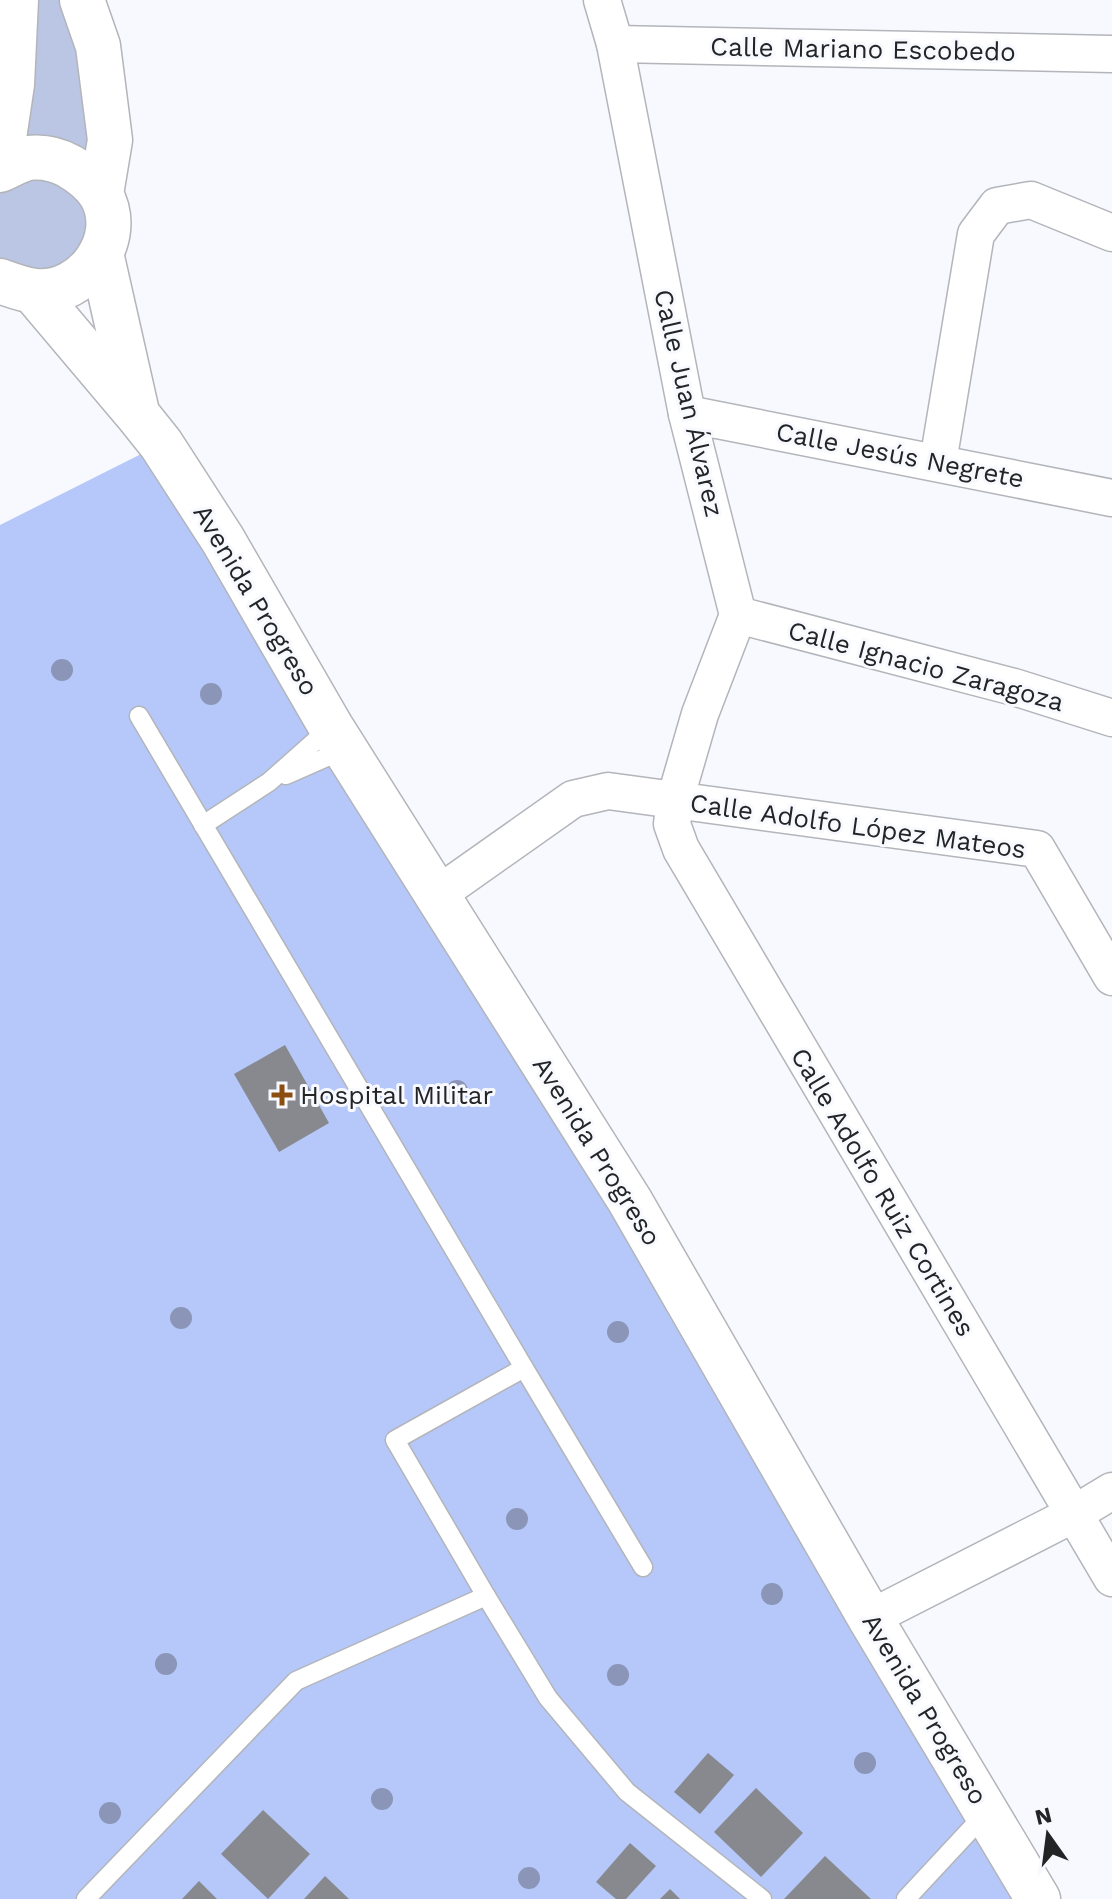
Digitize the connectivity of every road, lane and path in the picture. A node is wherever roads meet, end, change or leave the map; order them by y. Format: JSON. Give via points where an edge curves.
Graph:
{"nodes":[{"id":1,"x":16,"y":0,"type":"edge"},
{"id":2,"x":82,"y":0,"type":"edge"},
{"id":3,"x":602,"y":0,"type":"edge"},
{"id":4,"x":615,"y":44,"type":"junction"},
{"id":5,"x":1112,"y":54,"type":"edge"},
{"id":6,"x":0,"y":168,"type":"edge"},
{"id":7,"x":101,"y":194,"type":"junction"},
{"id":8,"x":1112,"y":233,"type":"edge"},
{"id":9,"x":101,"y":253,"type":"junction"},
{"id":10,"x":17,"y":286,"type":"edge"},
{"id":11,"x":137,"y":414,"type":"junction"},
{"id":12,"x":687,"y":414,"type":"junction"},
{"id":13,"x":938,"y":462,"type":"junction"},
{"id":14,"x":1112,"y":498,"type":"edge"},
{"id":15,"x":738,"y":615,"type":"junction"},
{"id":16,"x":139,"y":716,"type":"dead end"},
{"id":17,"x":1112,"y":718,"type":"edge"},
{"id":18,"x":338,"y":738,"type":"junction"},
{"id":19,"x":269,"y":782,"type":"junction"},
{"id":20,"x":679,"y":788,"type":"junction"},
{"id":21,"x":203,"y":825,"type":"junction"},
{"id":22,"x":437,"y":895,"type":"junction"},
{"id":23,"x":1112,"y":977,"type":"edge"},
{"id":24,"x":524,"y":1368,"type":"junction"},
{"id":25,"x":1112,"y":1491,"type":"edge"},
{"id":26,"x":1074,"y":1514,"type":"junction"},
{"id":27,"x":643,"y":1567,"type":"dead end"},
{"id":28,"x":1112,"y":1578,"type":"edge"},
{"id":29,"x":486,"y":1596,"type":"junction"},
{"id":30,"x":870,"y":1618,"type":"junction"},
{"id":31,"x":987,"y":1812,"type":"junction"},
{"id":32,"x":86,"y":1899,"type":"edge"},
{"id":33,"x":762,"y":1899,"type":"edge"},
{"id":34,"x":906,"y":1899,"type":"edge"},
{"id":35,"x":1038,"y":1899,"type":"edge"}],
"edges":[{"from":1,"to":6,"type":"street"},
{"from":2,"to":7,"type":"street","via":[[98,46],[110,140]]},
{"from":3,"to":4,"type":"street","name":"Calle Juan Álvarez"},
{"from":4,"to":5,"type":"street","name":"Calle Mariano Escobedo"},
{"from":4,"to":12,"type":"street","name":"Calle Juan Álvarez"},
{"from":6,"to":7,"type":"street","via":[[26,158],[55,159],[81,173]]},
{"from":7,"to":9,"type":"street","name":"Avenida Progreso","via":[[107,223]]},
{"from":8,"to":13,"type":"street","via":[[1031,200],[997,206],[976,234]]},
{"from":9,"to":10,"type":"street","via":[[74,283],[55,290]]},
{"from":9,"to":11,"type":"street","name":"Avenida Progreso"},
{"from":10,"to":11,"type":"street","name":"Avenida Progreso"},
{"from":11,"to":18,"type":"street","name":"Avenida Progreso","via":[[227,546]]},
{"from":12,"to":13,"type":"street","name":"Calle Jesús Negrete"},
{"from":12,"to":15,"type":"street","name":"Calle Juan Álvarez"},
{"from":13,"to":14,"type":"street","name":"Calle Jesús Negrete"},
{"from":15,"to":17,"type":"street","name":"Calle Ignacio Zaragoza"},
{"from":15,"to":20,"type":"street","via":[[700,714]]},
{"from":16,"to":21,"type":"lane"},
{"from":18,"to":19,"type":"lane"},
{"from":18,"to":19,"type":"lane"},
{"from":18,"to":22,"type":"street","name":"Avenida Progreso"},
{"from":19,"to":21,"type":"lane"},
{"from":20,"to":22,"type":"street","via":[[608,791],[573,799]]},
{"from":20,"to":23,"type":"street","name":"Calle Adolfo López Mateos","via":[[1037,849]]},
{"from":20,"to":26,"type":"street","name":"Calle Adolfo Ruiz Cortines","via":[[672,824],[681,849]]},
{"from":21,"to":24,"type":"lane"},
{"from":22,"to":30,"type":"street","name":"Avenida Progreso","via":[[630,1201]]},
{"from":24,"to":27,"type":"lane"},
{"from":24,"to":29,"type":"lane","via":[[395,1440]]},
{"from":25,"to":26,"type":"street"},
{"from":26,"to":28,"type":"street","name":"Calle Adolfo Ruiz Cortines"},
{"from":26,"to":30,"type":"street"},
{"from":29,"to":32,"type":"lane","via":[[296,1681]]},
{"from":29,"to":33,"type":"lane","via":[[548,1698],[627,1792]]},
{"from":30,"to":31,"type":"street","name":"Avenida Progreso"},
{"from":31,"to":34,"type":"lane"},
{"from":31,"to":35,"type":"street","name":"Avenida Progreso"}]}
